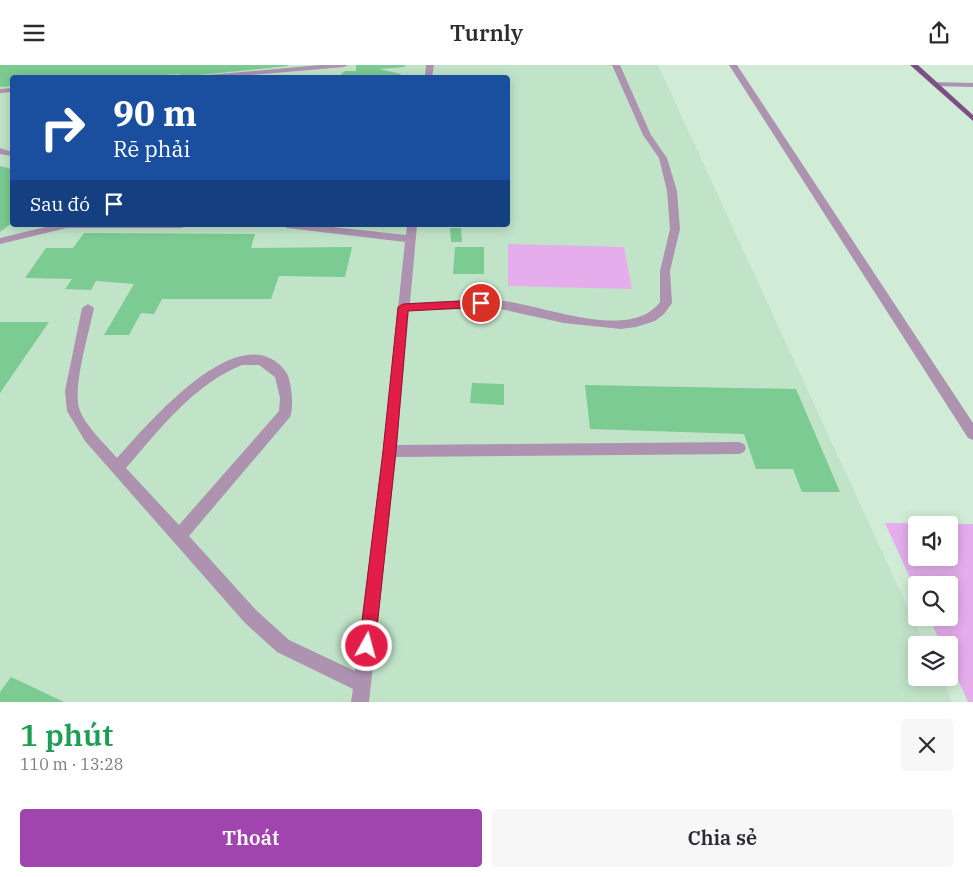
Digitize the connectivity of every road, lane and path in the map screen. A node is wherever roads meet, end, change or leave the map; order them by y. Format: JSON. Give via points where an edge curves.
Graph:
{"nodes":[{"id":1,"x":344,"y":65,"type":"edge"},
{"id":2,"x":616,"y":65,"type":"edge"},
{"id":3,"x":734,"y":65,"type":"edge"},
{"id":4,"x":914,"y":65,"type":"edge"},
{"id":5,"x":300,"y":68,"type":"edge"},
{"id":6,"x":228,"y":75,"type":"edge"},
{"id":7,"x":935,"y":84,"type":"junction"},
{"id":8,"x":973,"y":85,"type":"edge"},
{"id":9,"x":973,"y":119,"type":"edge"},
{"id":10,"x":35,"y":227,"type":"edge"},
{"id":11,"x":58,"y":227,"type":"edge"},
{"id":12,"x":328,"y":227,"type":"edge"},
{"id":13,"x":412,"y":232,"type":"edge"},
{"id":14,"x":24,"y":235,"type":"junction"},
{"id":15,"x":0,"y":241,"type":"edge"},
{"id":16,"x":88,"y":307,"type":"dead end"},
{"id":17,"x":403,"y":307,"type":"junction"},
{"id":18,"x":973,"y":434,"type":"edge"},
{"id":19,"x":739,"y":448,"type":"dead end"},
{"id":20,"x":390,"y":451,"type":"junction"},
{"id":21,"x":118,"y":467,"type":"junction"},
{"id":22,"x":179,"y":536,"type":"junction"},
{"id":23,"x":362,"y":685,"type":"junction"},
{"id":24,"x":360,"y":702,"type":"edge"}],
"edges":[{"from":1,"to":5,"type":"street"},
{"from":2,"to":17,"type":"street","via":[[647,135],[664,158],[672,191],[675,229],[666,271],[666,303],[660,311],[651,318],[621,325],[564,319],[496,304]]},
{"from":3,"to":18,"type":"street"},
{"from":4,"to":7,"type":"main road"},
{"from":5,"to":6,"type":"street"},
{"from":7,"to":8,"type":"street"},
{"from":7,"to":9,"type":"main road"},
{"from":10,"to":14,"type":"street"},
{"from":11,"to":14,"type":"street"},
{"from":12,"to":13,"type":"street"},
{"from":13,"to":17,"type":"street"},
{"from":14,"to":15,"type":"street"},
{"from":16,"to":21,"type":"street","via":[[70,391],[72,411],[90,437]]},
{"from":17,"to":20,"type":"street"},
{"from":19,"to":20,"type":"street"},
{"from":20,"to":23,"type":"street"},
{"from":21,"to":22,"type":"street"},
{"from":21,"to":22,"type":"street","via":[[194,388],[219,369],[242,359],[261,360],[281,375],[286,397],[284,413]]},
{"from":22,"to":23,"type":"street","via":[[251,617],[284,646]]},
{"from":23,"to":24,"type":"street"}]}
